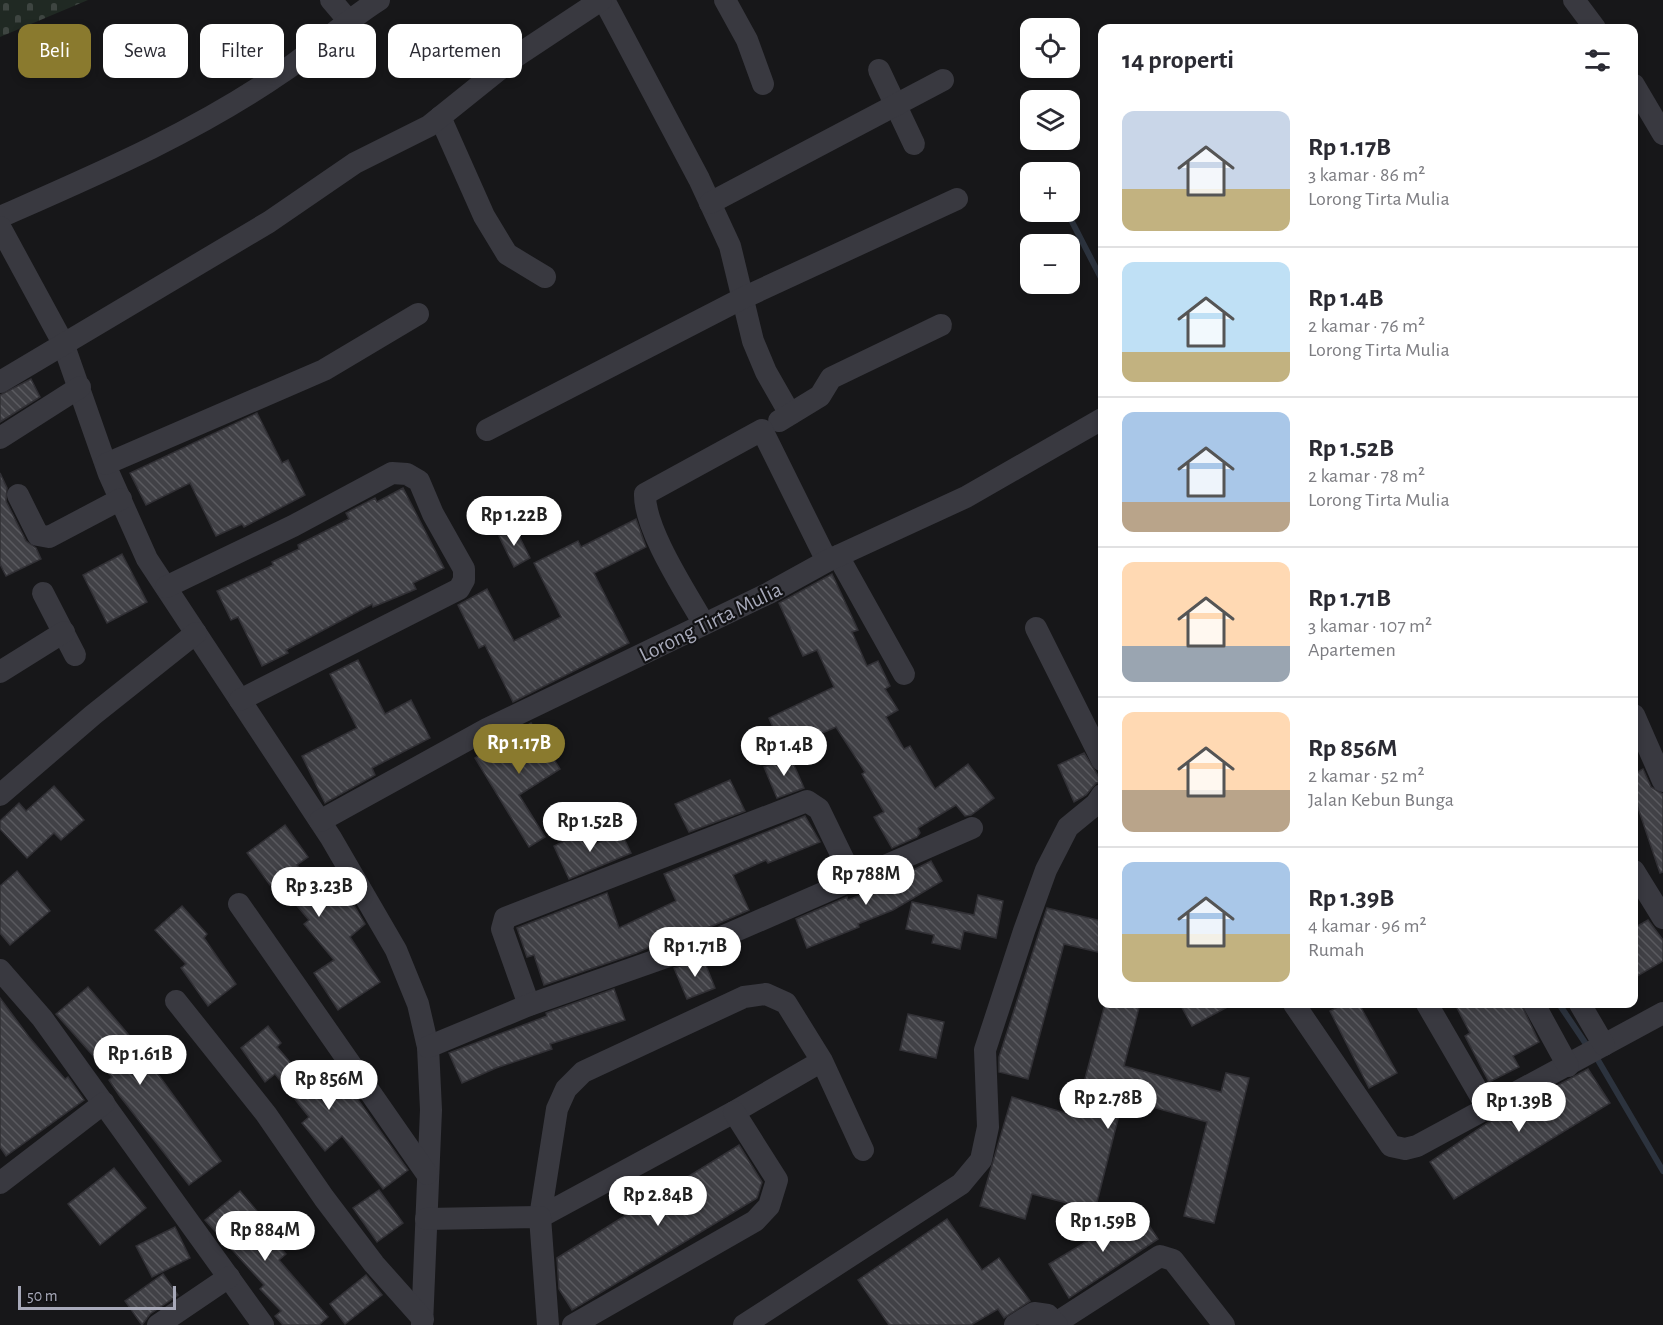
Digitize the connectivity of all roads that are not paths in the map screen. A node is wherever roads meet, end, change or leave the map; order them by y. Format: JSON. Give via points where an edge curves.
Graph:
{"nodes":[{"id":1,"x":331,"y":0,"type":"edge"},
{"id":2,"x":379,"y":0,"type":"edge"},
{"id":3,"x":603,"y":0,"type":"edge"},
{"id":4,"x":725,"y":0,"type":"edge"},
{"id":5,"x":1574,"y":0,"type":"edge"},
{"id":6,"x":348,"y":20,"type":"junction"},
{"id":7,"x":1593,"y":24,"type":"edge"},
{"id":8,"x":879,"y":70,"type":"dead end"},
{"id":9,"x":943,"y":80,"type":"dead end"},
{"id":10,"x":763,"y":84,"type":"dead end"},
{"id":11,"x":1638,"y":91,"type":"edge"},
{"id":12,"x":895,"y":106,"type":"junction"},
{"id":13,"x":1648,"y":107,"type":"edge"},
{"id":14,"x":440,"y":117,"type":"junction"},
{"id":15,"x":1663,"y":134,"type":"edge"},
{"id":16,"x":914,"y":144,"type":"dead end"},
{"id":17,"x":957,"y":199,"type":"dead end"},
{"id":18,"x":710,"y":203,"type":"junction"},
{"id":19,"x":0,"y":217,"type":"edge"},
{"id":20,"x":0,"y":227,"type":"edge"},
{"id":21,"x":545,"y":277,"type":"dead end"},
{"id":22,"x":743,"y":298,"type":"junction"},
{"id":23,"x":418,"y":314,"type":"dead end"},
{"id":24,"x":941,"y":326,"type":"dead end"},
{"id":25,"x":63,"y":343,"type":"junction"},
{"id":26,"x":0,"y":382,"type":"edge"},
{"id":27,"x":80,"y":387,"type":"junction"},
{"id":28,"x":790,"y":414,"type":"junction"},
{"id":29,"x":1098,"y":422,"type":"edge"},
{"id":30,"x":487,"y":430,"type":"dead end"},
{"id":31,"x":762,"y":430,"type":"junction"},
{"id":32,"x":0,"y":438,"type":"edge"},
{"id":33,"x":106,"y":464,"type":"junction"},
{"id":34,"x":18,"y":495,"type":"dead end"},
{"id":35,"x":121,"y":499,"type":"junction"},
{"id":36,"x":833,"y":558,"type":"junction"},
{"id":37,"x":166,"y":587,"type":"junction"},
{"id":38,"x":43,"y":593,"type":"dead end"},
{"id":39,"x":704,"y":624,"type":"junction"},
{"id":40,"x":1036,"y":628,"type":"dead end"},
{"id":41,"x":64,"y":632,"type":"junction"},
{"id":42,"x":196,"y":633,"type":"junction"},
{"id":43,"x":75,"y":656,"type":"dead end"},
{"id":44,"x":0,"y":672,"type":"edge"},
{"id":45,"x":904,"y":675,"type":"dead end"},
{"id":46,"x":240,"y":700,"type":"junction"},
{"id":47,"x":1638,"y":721,"type":"edge"},
{"id":48,"x":1656,"y":749,"type":"edge"},
{"id":49,"x":1098,"y":752,"type":"edge"},
{"id":50,"x":1663,"y":781,"type":"edge"},
{"id":51,"x":0,"y":795,"type":"edge"},
{"id":52,"x":1098,"y":801,"type":"edge"},
{"id":53,"x":320,"y":822,"type":"junction"},
{"id":54,"x":972,"y":828,"type":"dead end"},
{"id":55,"x":1638,"y":877,"type":"edge"},
{"id":56,"x":854,"y":880,"type":"junction"},
{"id":57,"x":239,"y":904,"type":"dead end"},
{"id":58,"x":1663,"y":918,"type":"edge"},
{"id":59,"x":0,"y":970,"type":"edge"},
{"id":60,"x":176,"y":1000,"type":"dead end"},
{"id":61,"x":529,"y":1005,"type":"junction"},
{"id":62,"x":1297,"y":1008,"type":"edge"},
{"id":63,"x":1429,"y":1008,"type":"edge"},
{"id":64,"x":1537,"y":1008,"type":"edge"},
{"id":65,"x":1582,"y":1008,"type":"edge"},
{"id":66,"x":1663,"y":1013,"type":"edge"},
{"id":67,"x":1602,"y":1046,"type":"junction"},
{"id":68,"x":428,"y":1047,"type":"junction"},
{"id":69,"x":822,"y":1061,"type":"junction"},
{"id":70,"x":1572,"y":1064,"type":"junction"},
{"id":71,"x":104,"y":1103,"type":"junction"},
{"id":72,"x":1488,"y":1108,"type":"junction"},
{"id":73,"x":734,"y":1112,"type":"junction"},
{"id":74,"x":863,"y":1150,"type":"dead end"},
{"id":75,"x":427,"y":1174,"type":"junction"},
{"id":76,"x":0,"y":1183,"type":"edge"},
{"id":77,"x":540,"y":1217,"type":"junction"},
{"id":78,"x":426,"y":1219,"type":"junction"},
{"id":79,"x":229,"y":1277,"type":"junction"},
{"id":80,"x":423,"y":1322,"type":"edge"},
{"id":81,"x":1057,"y":1324,"type":"edge"},
{"id":82,"x":158,"y":1325,"type":"edge"},
{"id":83,"x":263,"y":1325,"type":"edge"},
{"id":84,"x":548,"y":1325,"type":"edge"},
{"id":85,"x":573,"y":1325,"type":"edge"},
{"id":86,"x":744,"y":1325,"type":"edge"},
{"id":87,"x":1015,"y":1325,"type":"edge"},
{"id":88,"x":1224,"y":1325,"type":"edge"}],
"edges":[{"from":1,"to":6,"type":"street"},
{"from":2,"to":6,"type":"street"},
{"from":3,"to":14,"type":"street","via":[[515,57]]},
{"from":3,"to":18,"type":"street"},
{"from":4,"to":10,"type":"street","via":[[747,40]]},
{"from":5,"to":7,"type":"street"},
{"from":6,"to":19,"type":"street","via":[[284,70],[163,143]]},
{"from":8,"to":12,"type":"street"},
{"from":9,"to":12,"type":"street"},
{"from":11,"to":13,"type":"street"},
{"from":12,"to":16,"type":"street"},
{"from":12,"to":18,"type":"street"},
{"from":13,"to":15,"type":"street"},
{"from":14,"to":21,"type":"street","via":[[484,216],[507,254]]},
{"from":14,"to":25,"type":"street","via":[[355,163],[269,222]]},
{"from":17,"to":22,"type":"street"},
{"from":18,"to":22,"type":"street","via":[[730,246]]},
{"from":20,"to":25,"type":"street"},
{"from":22,"to":28,"type":"street","via":[[753,341]]},
{"from":22,"to":30,"type":"street"},
{"from":23,"to":33,"type":"street","via":[[324,370]]},
{"from":24,"to":28,"type":"street","via":[[831,378],[820,396]]},
{"from":25,"to":26,"type":"street"},
{"from":25,"to":27,"type":"street"},
{"from":27,"to":32,"type":"street"},
{"from":27,"to":33,"type":"street"},
{"from":28,"to":31,"type":"street"},
{"from":29,"to":36,"type":"street","name":"Lorong Tirta Mulia","via":[[966,497]]},
{"from":31,"to":36,"type":"street"},
{"from":31,"to":39,"type":"street","via":[[645,494],[649,518]]},
{"from":33,"to":35,"type":"street"},
{"from":34,"to":35,"type":"street","via":[[38,535],[43,537]]},
{"from":35,"to":37,"type":"street","via":[[133,532]]},
{"from":36,"to":39,"type":"street","name":"Lorong Tirta Mulia"},
{"from":36,"to":45,"type":"street"},
{"from":37,"to":42,"type":"street"},
{"from":37,"to":46,"type":"street","via":[[392,473],[407,474],[418,481],[464,569],[459,589]]},
{"from":38,"to":41,"type":"street"},
{"from":39,"to":53,"type":"street","name":"Lorong Tirta Mulia","via":[[487,729]]},
{"from":40,"to":49,"type":"street"},
{"from":41,"to":43,"type":"street"},
{"from":41,"to":44,"type":"street"},
{"from":42,"to":46,"type":"street"},
{"from":42,"to":51,"type":"street"},
{"from":46,"to":53,"type":"street"},
{"from":47,"to":48,"type":"street"},
{"from":48,"to":50,"type":"street"},
{"from":52,"to":86,"type":"street","via":[[1068,827],[1046,870],[985,1050],[988,1127],[981,1160],[961,1184]]},
{"from":53,"to":68,"type":"street","via":[[396,950],[418,1004]]},
{"from":54,"to":56,"type":"street"},
{"from":55,"to":58,"type":"street"},
{"from":56,"to":61,"type":"street","via":[[717,939]]},
{"from":56,"to":61,"type":"street","via":[[819,809],[807,801],[505,918],[502,929]]},
{"from":57,"to":75,"type":"street"},
{"from":59,"to":71,"type":"street","via":[[42,1018]]},
{"from":60,"to":80,"type":"street","via":[[266,1114],[374,1264]]},
{"from":61,"to":68,"type":"street"},
{"from":62,"to":72,"type":"street","via":[[1391,1146],[1416,1146]]},
{"from":63,"to":72,"type":"street"},
{"from":64,"to":70,"type":"street"},
{"from":65,"to":67,"type":"street"},
{"from":66,"to":67,"type":"street"},
{"from":67,"to":70,"type":"street"},
{"from":68,"to":75,"type":"street","via":[[431,1110]]},
{"from":69,"to":73,"type":"street"},
{"from":69,"to":74,"type":"street"},
{"from":69,"to":77,"type":"street","via":[[786,1003],[766,994],[744,997],[583,1072],[566,1089],[557,1108]]},
{"from":70,"to":72,"type":"street"},
{"from":71,"to":76,"type":"street"},
{"from":71,"to":79,"type":"street"},
{"from":73,"to":77,"type":"street"},
{"from":73,"to":85,"type":"street","via":[[777,1180],[769,1206],[755,1221]]},
{"from":75,"to":78,"type":"street"},
{"from":77,"to":78,"type":"street"},
{"from":77,"to":84,"type":"street"},
{"from":78,"to":80,"type":"street"},
{"from":79,"to":82,"type":"street"},
{"from":79,"to":83,"type":"street"},
{"from":81,"to":87,"type":"street","via":[[1048,1315],[1034,1313]]},
{"from":81,"to":88,"type":"street","via":[[1160,1256],[1173,1260]]}]}
